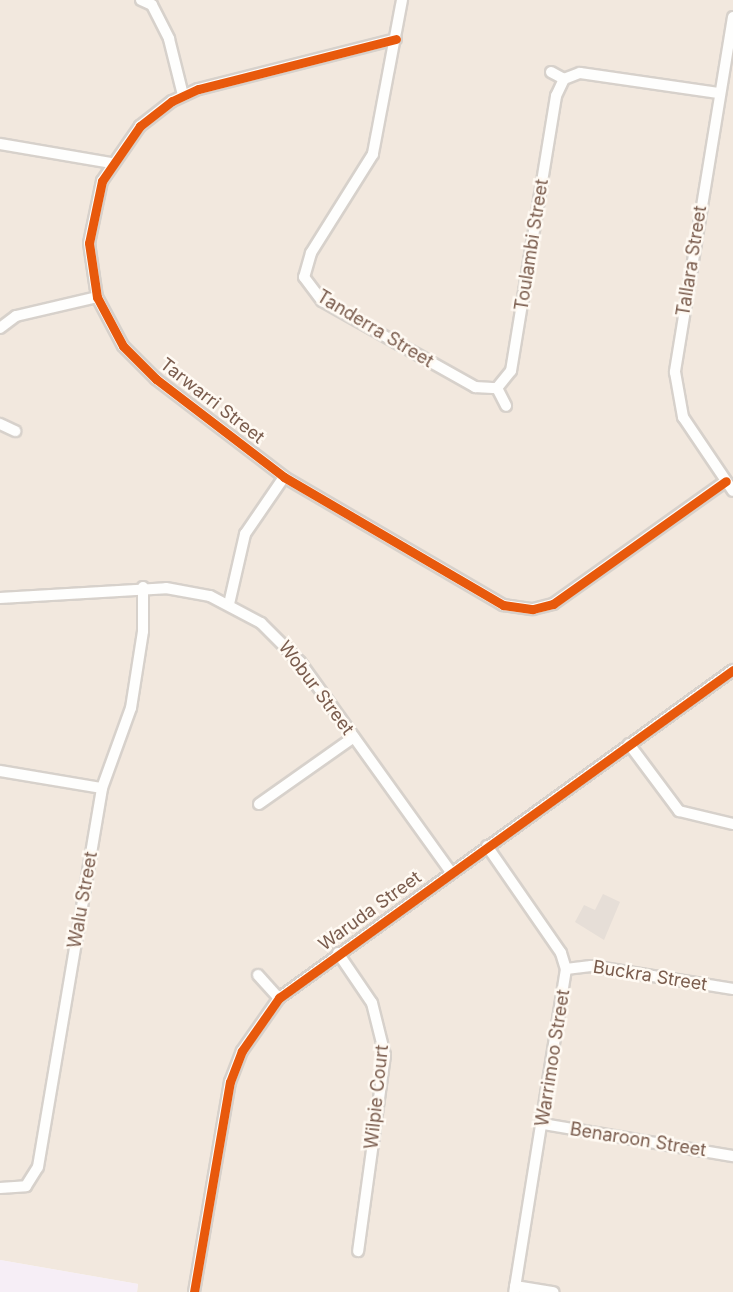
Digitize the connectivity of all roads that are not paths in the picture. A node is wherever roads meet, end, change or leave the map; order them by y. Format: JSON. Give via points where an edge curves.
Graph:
{"nodes":[{"id":1,"x":141,"y":0,"type":"edge"},
{"id":2,"x":402,"y":0,"type":"edge"},
{"id":3,"x":733,"y":17,"type":"edge"},
{"id":4,"x":396,"y":39,"type":"junction"},
{"id":5,"x":551,"y":72,"type":"dead end"},
{"id":6,"x":564,"y":79,"type":"junction"},
{"id":7,"x":719,"y":93,"type":"junction"},
{"id":8,"x":183,"y":95,"type":"junction"},
{"id":9,"x":0,"y":144,"type":"edge"},
{"id":10,"x":111,"y":163,"type":"junction"},
{"id":11,"x":97,"y":297,"type":"junction"},
{"id":12,"x":0,"y":328,"type":"edge"},
{"id":13,"x":497,"y":388,"type":"junction"},
{"id":14,"x":506,"y":406,"type":"dead end"},
{"id":15,"x":0,"y":424,"type":"edge"},
{"id":16,"x":15,"y":431,"type":"dead end"},
{"id":17,"x":284,"y":477,"type":"junction"},
{"id":18,"x":726,"y":481,"type":"junction"},
{"id":19,"x":733,"y":491,"type":"edge"},
{"id":20,"x":143,"y":587,"type":"junction"},
{"id":21,"x":0,"y":598,"type":"edge"},
{"id":22,"x":229,"y":604,"type":"junction"},
{"id":23,"x":733,"y":670,"type":"edge"},
{"id":24,"x":354,"y":737,"type":"junction"},
{"id":25,"x":629,"y":744,"type":"junction"},
{"id":26,"x":0,"y":771,"type":"edge"},
{"id":27,"x":102,"y":788,"type":"junction"},
{"id":28,"x":259,"y":804,"type":"dead end"},
{"id":29,"x":733,"y":824,"type":"edge"},
{"id":30,"x":487,"y":846,"type":"junction"},
{"id":31,"x":451,"y":872,"type":"junction"},
{"id":32,"x":338,"y":954,"type":"junction"},
{"id":33,"x":566,"y":969,"type":"junction"},
{"id":34,"x":258,"y":975,"type":"dead end"},
{"id":35,"x":733,"y":989,"type":"edge"},
{"id":36,"x":279,"y":998,"type":"junction"},
{"id":37,"x":542,"y":1124,"type":"junction"},
{"id":38,"x":733,"y":1156,"type":"edge"},
{"id":39,"x":0,"y":1188,"type":"edge"},
{"id":40,"x":358,"y":1251,"type":"dead end"},
{"id":41,"x":515,"y":1289,"type":"edge"},
{"id":42,"x":194,"y":1292,"type":"edge"},
{"id":43,"x":554,"y":1292,"type":"edge"}],
"edges":[{"from":1,"to":8,"type":"street","via":[[152,5],[169,39]]},
{"from":2,"to":4,"type":"street","name":"Tanderra Street"},
{"from":3,"to":7,"type":"street","name":"Tallara Street"},
{"from":4,"to":8,"type":"street","name":"Tarwarri Street"},
{"from":4,"to":13,"type":"street","name":"Tanderra Street","via":[[373,154],[311,253],[304,277],[323,301],[475,387]]},
{"from":5,"to":6,"type":"street"},
{"from":6,"to":7,"type":"street","via":[[580,73]]},
{"from":6,"to":13,"type":"street","name":"Toulambi Street","via":[[556,96],[511,371]]},
{"from":7,"to":18,"type":"street","name":"Tallara Street","via":[[675,383],[683,417]]},
{"from":8,"to":10,"type":"street","name":"Tarwarri Street","via":[[139,126]]},
{"from":9,"to":10,"type":"street"},
{"from":10,"to":11,"type":"street","name":"Tarwarri Street","via":[[90,224],[90,261]]},
{"from":11,"to":12,"type":"street","via":[[16,316]]},
{"from":11,"to":17,"type":"street","name":"Tarwarri Street","via":[[113,331],[137,362]]},
{"from":13,"to":14,"type":"street"},
{"from":15,"to":16,"type":"street"},
{"from":17,"to":18,"type":"street","name":"Tarwarri Street","via":[[503,605],[533,609],[553,604]]},
{"from":17,"to":22,"type":"street","via":[[245,534]]},
{"from":18,"to":19,"type":"street","name":"Tallara Street"},
{"from":20,"to":21,"type":"street","name":"Wobur Street"},
{"from":20,"to":22,"type":"street","name":"Wobur Street","via":[[187,591]]},
{"from":20,"to":27,"type":"street","name":"Walu Street","via":[[143,631],[131,708]]},
{"from":22,"to":24,"type":"street","name":"Wobur Street","via":[[285,643]]},
{"from":23,"to":25,"type":"street","name":"Waruda Street"},
{"from":24,"to":28,"type":"street"},
{"from":24,"to":31,"type":"street","name":"Wobur Street"},
{"from":25,"to":29,"type":"street","via":[[679,811]]},
{"from":25,"to":30,"type":"street","name":"Waruda Street"},
{"from":26,"to":27,"type":"street"},
{"from":27,"to":39,"type":"street","name":"Walu Street","via":[[38,1167],[26,1186]]},
{"from":30,"to":31,"type":"street","name":"Waruda Street"},
{"from":30,"to":33,"type":"street","name":"Warrimoo Street","via":[[562,953]]},
{"from":31,"to":32,"type":"street","name":"Waruda Street"},
{"from":32,"to":36,"type":"street","name":"Waruda Street"},
{"from":32,"to":40,"type":"street","name":"Wilpie Court","via":[[372,1003],[385,1055]]},
{"from":33,"to":35,"type":"street","name":"Buckra Street","via":[[591,966]]},
{"from":33,"to":37,"type":"street","name":"Warrimoo Street"},
{"from":34,"to":36,"type":"street"},
{"from":36,"to":42,"type":"street","name":"Waruda Street","via":[[242,1051],[230,1082]]},
{"from":37,"to":38,"type":"street","name":"Benaroon Street"},
{"from":37,"to":41,"type":"street","name":"Warrimoo Street"},
{"from":41,"to":43,"type":"street"}]}
